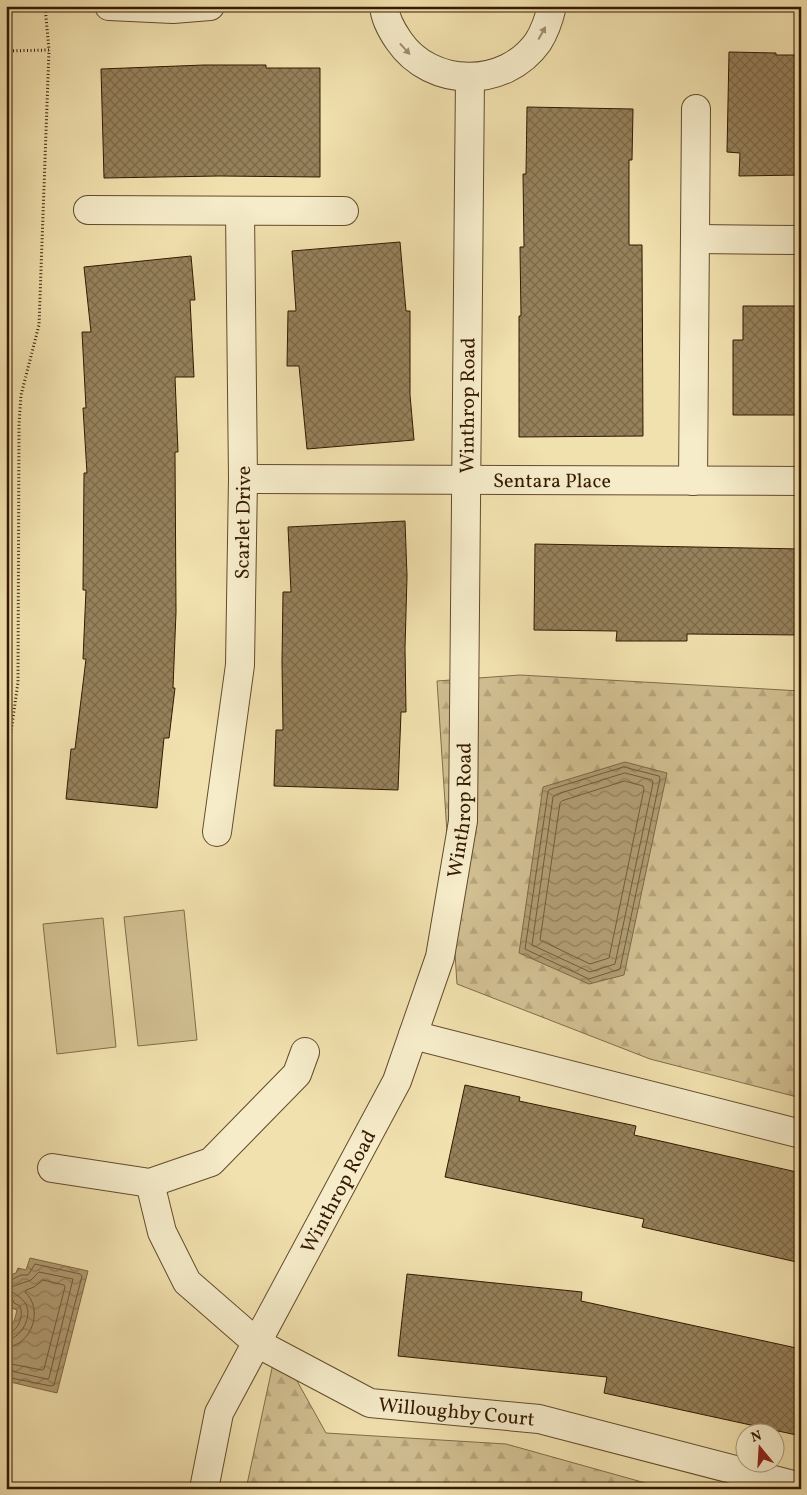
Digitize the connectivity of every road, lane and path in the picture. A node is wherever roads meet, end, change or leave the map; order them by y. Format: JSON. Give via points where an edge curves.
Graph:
{"nodes":[{"id":1,"x":45,"y":6,"type":"edge"},
{"id":2,"x":109,"y":6,"type":"edge"},
{"id":3,"x":210,"y":6,"type":"edge"},
{"id":4,"x":384,"y":6,"type":"edge"},
{"id":5,"x":552,"y":6,"type":"edge"},
{"id":6,"x":6,"y":50,"type":"edge"},
{"id":7,"x":49,"y":50,"type":"junction"},
{"id":8,"x":470,"y":77,"type":"junction"},
{"id":9,"x":696,"y":109,"type":"dead end"},
{"id":10,"x":88,"y":210,"type":"dead end"},
{"id":11,"x":344,"y":211,"type":"dead end"},
{"id":12,"x":240,"y":212,"type":"junction"},
{"id":13,"x":695,"y":239,"type":"junction"},
{"id":14,"x":801,"y":240,"type":"edge"},
{"id":15,"x":243,"y":479,"type":"junction"},
{"id":16,"x":465,"y":480,"type":"junction"},
{"id":17,"x":693,"y":481,"type":"junction"},
{"id":18,"x":801,"y":481,"type":"edge"},
{"id":19,"x":6,"y":768,"type":"edge"},
{"id":20,"x":217,"y":832,"type":"dead end"},
{"id":21,"x":413,"y":1035,"type":"junction"},
{"id":22,"x":305,"y":1052,"type":"dead end"},
{"id":23,"x":801,"y":1134,"type":"edge"},
{"id":24,"x":52,"y":1168,"type":"dead end"},
{"id":25,"x":150,"y":1183,"type":"junction"},
{"id":26,"x":257,"y":1343,"type":"junction"},
{"id":27,"x":801,"y":1487,"type":"edge"},
{"id":28,"x":204,"y":1489,"type":"edge"}],
"edges":[{"from":1,"to":7,"type":"path"},
{"from":2,"to":3,"type":"street","via":[[173,9]]},
{"from":4,"to":8,"type":"street","one_way":true,"via":[[391,31],[420,63],[440,73]]},
{"from":8,"to":5,"type":"street","one_way":true,"via":[[504,70],[522,58],[537,42]]},
{"from":6,"to":7,"type":"path"},
{"from":7,"to":19,"type":"path","via":[[39,326],[21,395],[18,682]]},
{"from":8,"to":16,"type":"street","name":"Winthrop Road"},
{"from":9,"to":13,"type":"street"},
{"from":10,"to":12,"type":"street"},
{"from":11,"to":12,"type":"street"},
{"from":12,"to":15,"type":"street","name":"Scarlet Drive"},
{"from":13,"to":14,"type":"street"},
{"from":13,"to":17,"type":"street"},
{"from":15,"to":16,"type":"street","name":"Sentara Place"},
{"from":15,"to":20,"type":"street","name":"Scarlet Drive","via":[[240,665]]},
{"from":16,"to":17,"type":"street","name":"Sentara Place"},
{"from":16,"to":21,"type":"street","name":"Winthrop Road","via":[[463,821],[440,957]]},
{"from":17,"to":18,"type":"street","name":"Sentara Place"},
{"from":21,"to":23,"type":"street"},
{"from":21,"to":26,"type":"street","name":"Winthrop Road","via":[[397,1081]]},
{"from":22,"to":25,"type":"street","via":[[297,1074],[211,1162]]},
{"from":24,"to":25,"type":"street"},
{"from":25,"to":26,"type":"street","name":"Willoughby Court","via":[[162,1232],[187,1282]]},
{"from":26,"to":27,"type":"street","name":"Willoughby Court","via":[[370,1403],[539,1419]]},
{"from":26,"to":28,"type":"street","name":"Winthrop Road","via":[[219,1412]]}]}
